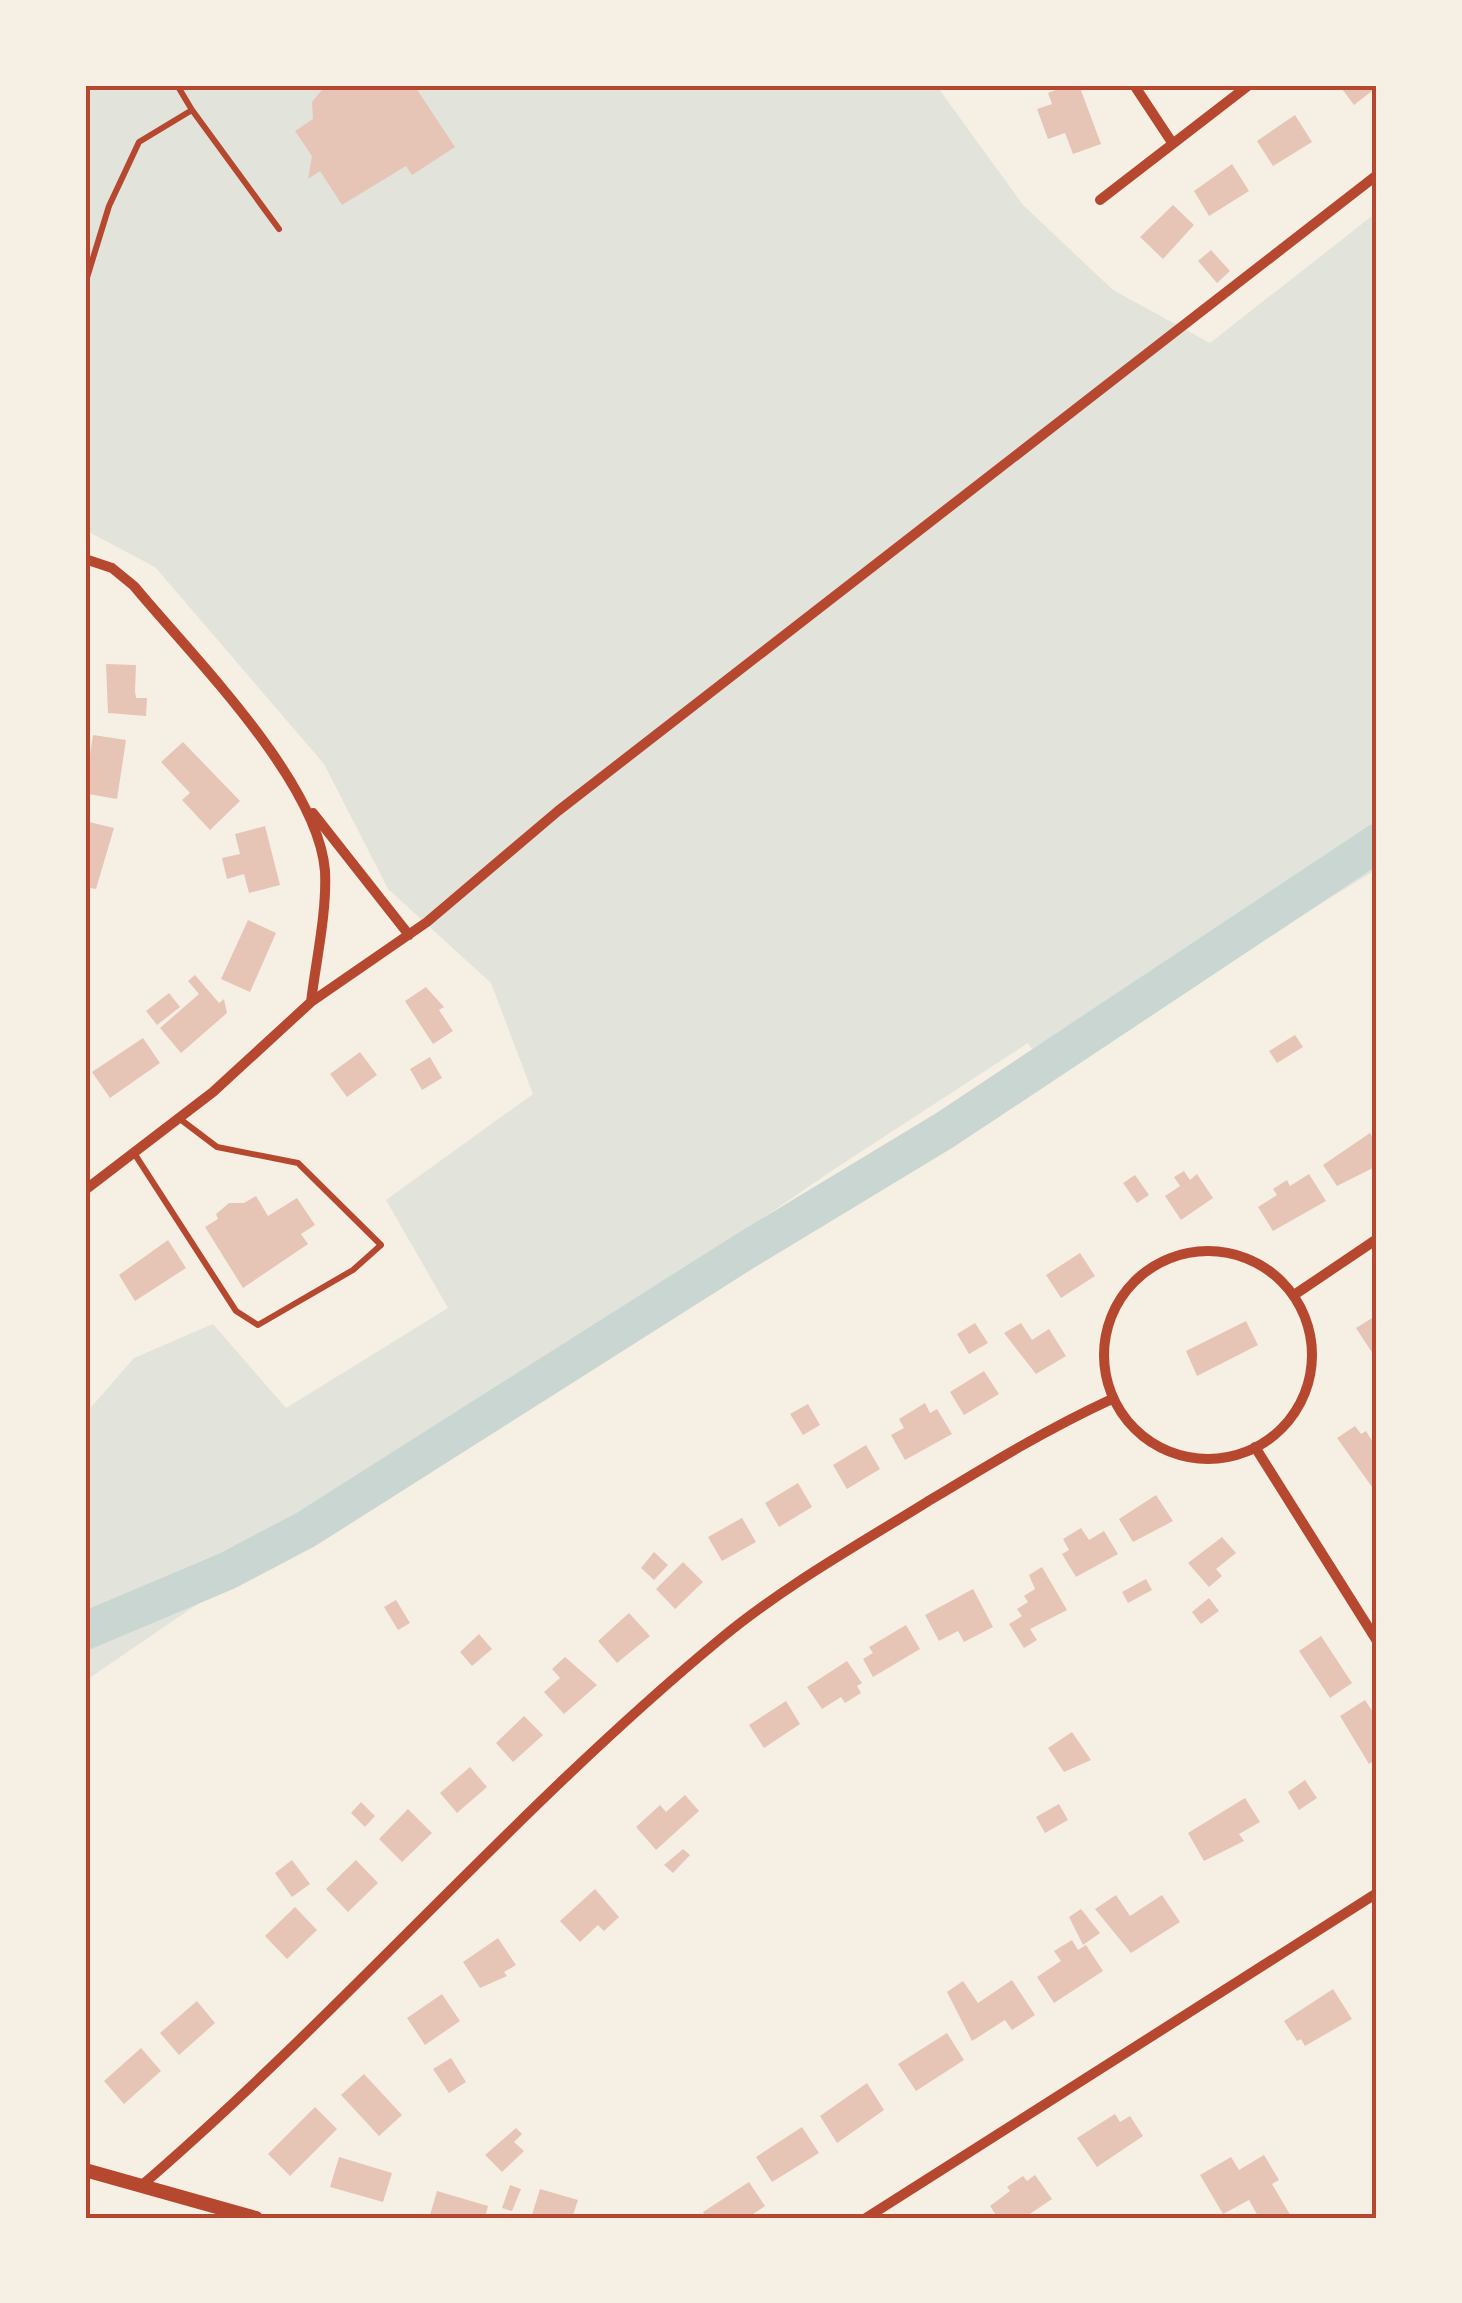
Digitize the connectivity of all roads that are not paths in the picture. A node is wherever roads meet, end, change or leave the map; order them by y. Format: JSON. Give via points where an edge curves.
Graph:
{"nodes":[{"id":1,"x":177,"y":85,"type":"edge"},
{"id":2,"x":1134,"y":85,"type":"edge"},
{"id":3,"x":1249,"y":85,"type":"edge"},
{"id":4,"x":192,"y":110,"type":"junction"},
{"id":5,"x":1171,"y":141,"type":"junction"},
{"id":6,"x":1377,"y":175,"type":"edge"},
{"id":7,"x":1100,"y":200,"type":"dead end"},
{"id":8,"x":279,"y":230,"type":"dead end"},
{"id":9,"x":85,"y":284,"type":"edge"},
{"id":10,"x":85,"y":560,"type":"edge"},
{"id":11,"x":304,"y":800,"type":"junction"},
{"id":12,"x":409,"y":935,"type":"junction"},
{"id":13,"x":311,"y":1002,"type":"junction"},
{"id":14,"x":179,"y":1118,"type":"junction"},
{"id":15,"x":134,"y":1153,"type":"junction"},
{"id":16,"x":85,"y":1190,"type":"edge"},
{"id":17,"x":1377,"y":1238,"type":"edge"},
{"id":18,"x":1294,"y":1295,"type":"junction"},
{"id":19,"x":1112,"y":1398,"type":"junction"},
{"id":20,"x":1256,"y":1447,"type":"junction"},
{"id":21,"x":1377,"y":1641,"type":"edge"},
{"id":22,"x":1377,"y":1892,"type":"edge"},
{"id":23,"x":85,"y":2170,"type":"edge"},
{"id":24,"x":141,"y":2186,"type":"junction"},
{"id":25,"x":256,"y":2218,"type":"edge"},
{"id":26,"x":866,"y":2218,"type":"edge"}],
"edges":[{"from":1,"to":4,"type":"lane"},
{"from":2,"to":5,"type":"street"},
{"from":3,"to":5,"type":"street"},
{"from":4,"to":8,"type":"lane"},
{"from":4,"to":9,"type":"lane","via":[[139,142],[131,155]]},
{"from":5,"to":7,"type":"street"},
{"from":6,"to":12,"type":"street","via":[[558,811]]},
{"from":10,"to":11,"type":"street","via":[[112,568],[134,586]]},
{"from":11,"to":12,"type":"street"},
{"from":11,"to":13,"type":"street","via":[[325,872]]},
{"from":12,"to":13,"type":"street"},
{"from":13,"to":14,"type":"street"},
{"from":14,"to":15,"type":"street"},
{"from":14,"to":15,"type":"lane","via":[[217,1146],[298,1162],[381,1245],[353,1270],[258,1326],[236,1311]]},
{"from":15,"to":16,"type":"street"},
{"from":17,"to":18,"type":"street"},
{"from":18,"to":19,"type":"street","via":[[1251,1260],[1224,1252],[1169,1258],[1135,1282],[1112,1316],[1105,1343]]},
{"from":18,"to":20,"type":"street","via":[[1312,1342],[1306,1392],[1294,1414]]},
{"from":19,"to":20,"type":"street","via":[[1128,1423],[1174,1452],[1229,1456]]},
{"from":19,"to":24,"type":"street","via":[[1011,1450],[818,1568],[721,1638],[542,1800],[404,1940]]},
{"from":20,"to":21,"type":"street"},
{"from":22,"to":26,"type":"street"},
{"from":23,"to":24,"type":"street"},
{"from":24,"to":25,"type":"street"}]}
